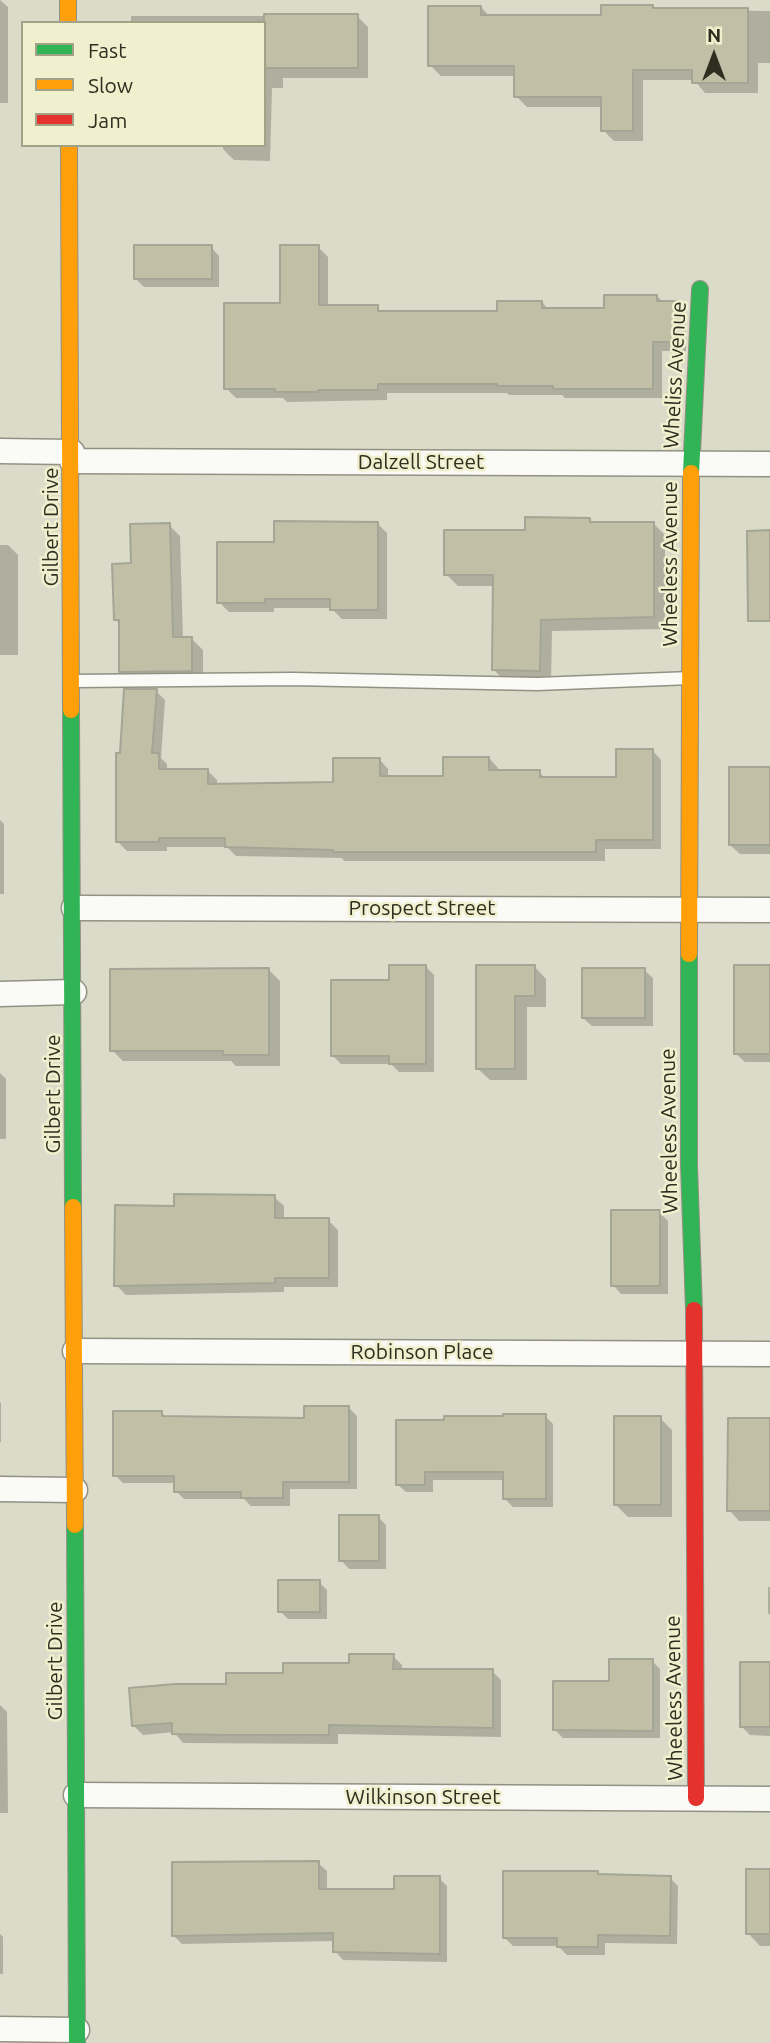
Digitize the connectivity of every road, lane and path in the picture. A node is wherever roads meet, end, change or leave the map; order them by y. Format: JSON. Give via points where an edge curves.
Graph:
{"nodes":[{"id":1,"x":68,"y":0,"type":"edge"},
{"id":2,"x":68,"y":21,"type":"edge"},
{"id":3,"x":69,"y":147,"type":"edge"},
{"id":4,"x":700,"y":289,"type":"dead end"},
{"id":5,"x":0,"y":452,"type":"edge"},
{"id":6,"x":72,"y":456,"type":"junction"},
{"id":7,"x":691,"y":464,"type":"junction"},
{"id":8,"x":770,"y":464,"type":"edge"},
{"id":9,"x":691,"y":678,"type":"junction"},
{"id":10,"x":73,"y":681,"type":"junction"},
{"id":11,"x":74,"y":908,"type":"junction"},
{"id":12,"x":689,"y":909,"type":"junction"},
{"id":13,"x":770,"y":910,"type":"edge"},
{"id":14,"x":74,"y":992,"type":"junction"},
{"id":15,"x":0,"y":994,"type":"edge"},
{"id":16,"x":75,"y":1351,"type":"junction"},
{"id":17,"x":696,"y":1353,"type":"junction"},
{"id":18,"x":770,"y":1354,"type":"edge"},
{"id":19,"x":0,"y":1489,"type":"edge"},
{"id":20,"x":75,"y":1490,"type":"junction"},
{"id":21,"x":76,"y":1796,"type":"junction"},
{"id":22,"x":696,"y":1798,"type":"junction"},
{"id":23,"x":770,"y":1799,"type":"edge"},
{"id":24,"x":0,"y":2029,"type":"edge"},
{"id":25,"x":77,"y":2036,"type":"edge"}],
"edges":[{"from":1,"to":2,"type":"street"},
{"from":3,"to":6,"type":"street","name":"Gilbert Drive"},
{"from":4,"to":7,"type":"street","name":"Wheliss Avenue"},
{"from":5,"to":6,"type":"street","name":"Dalzell Street"},
{"from":6,"to":7,"type":"street","name":"Dalzell Street"},
{"from":6,"to":10,"type":"street","name":"Gilbert Drive"},
{"from":7,"to":8,"type":"street","name":"Dalzell Street"},
{"from":7,"to":9,"type":"street","name":"Wheeless Avenue"},
{"from":9,"to":10,"type":"lane","via":[[537,684]]},
{"from":9,"to":12,"type":"street","name":"Wheeless Avenue"},
{"from":10,"to":11,"type":"street","name":"Gilbert Drive"},
{"from":11,"to":12,"type":"street","name":"Prospect Street"},
{"from":11,"to":14,"type":"street","name":"Gilbert Drive"},
{"from":12,"to":13,"type":"street","name":"Prospect Street"},
{"from":12,"to":17,"type":"street","name":"Wheeless Avenue","via":[[689,1165]]},
{"from":14,"to":15,"type":"street"},
{"from":14,"to":16,"type":"street","name":"Gilbert Drive"},
{"from":16,"to":17,"type":"street","name":"Robinson Place"},
{"from":16,"to":20,"type":"street","name":"Gilbert Drive"},
{"from":17,"to":18,"type":"street","name":"Robinson Place"},
{"from":17,"to":22,"type":"street","name":"Wheeless Avenue"},
{"from":19,"to":20,"type":"street"},
{"from":20,"to":21,"type":"street","name":"Gilbert Drive"},
{"from":21,"to":22,"type":"street","name":"Wilkinson Street"},
{"from":21,"to":25,"type":"street","name":"Gilbert Drive"},
{"from":22,"to":23,"type":"street","name":"Wilkinson Street"},
{"from":24,"to":25,"type":"street"}]}
